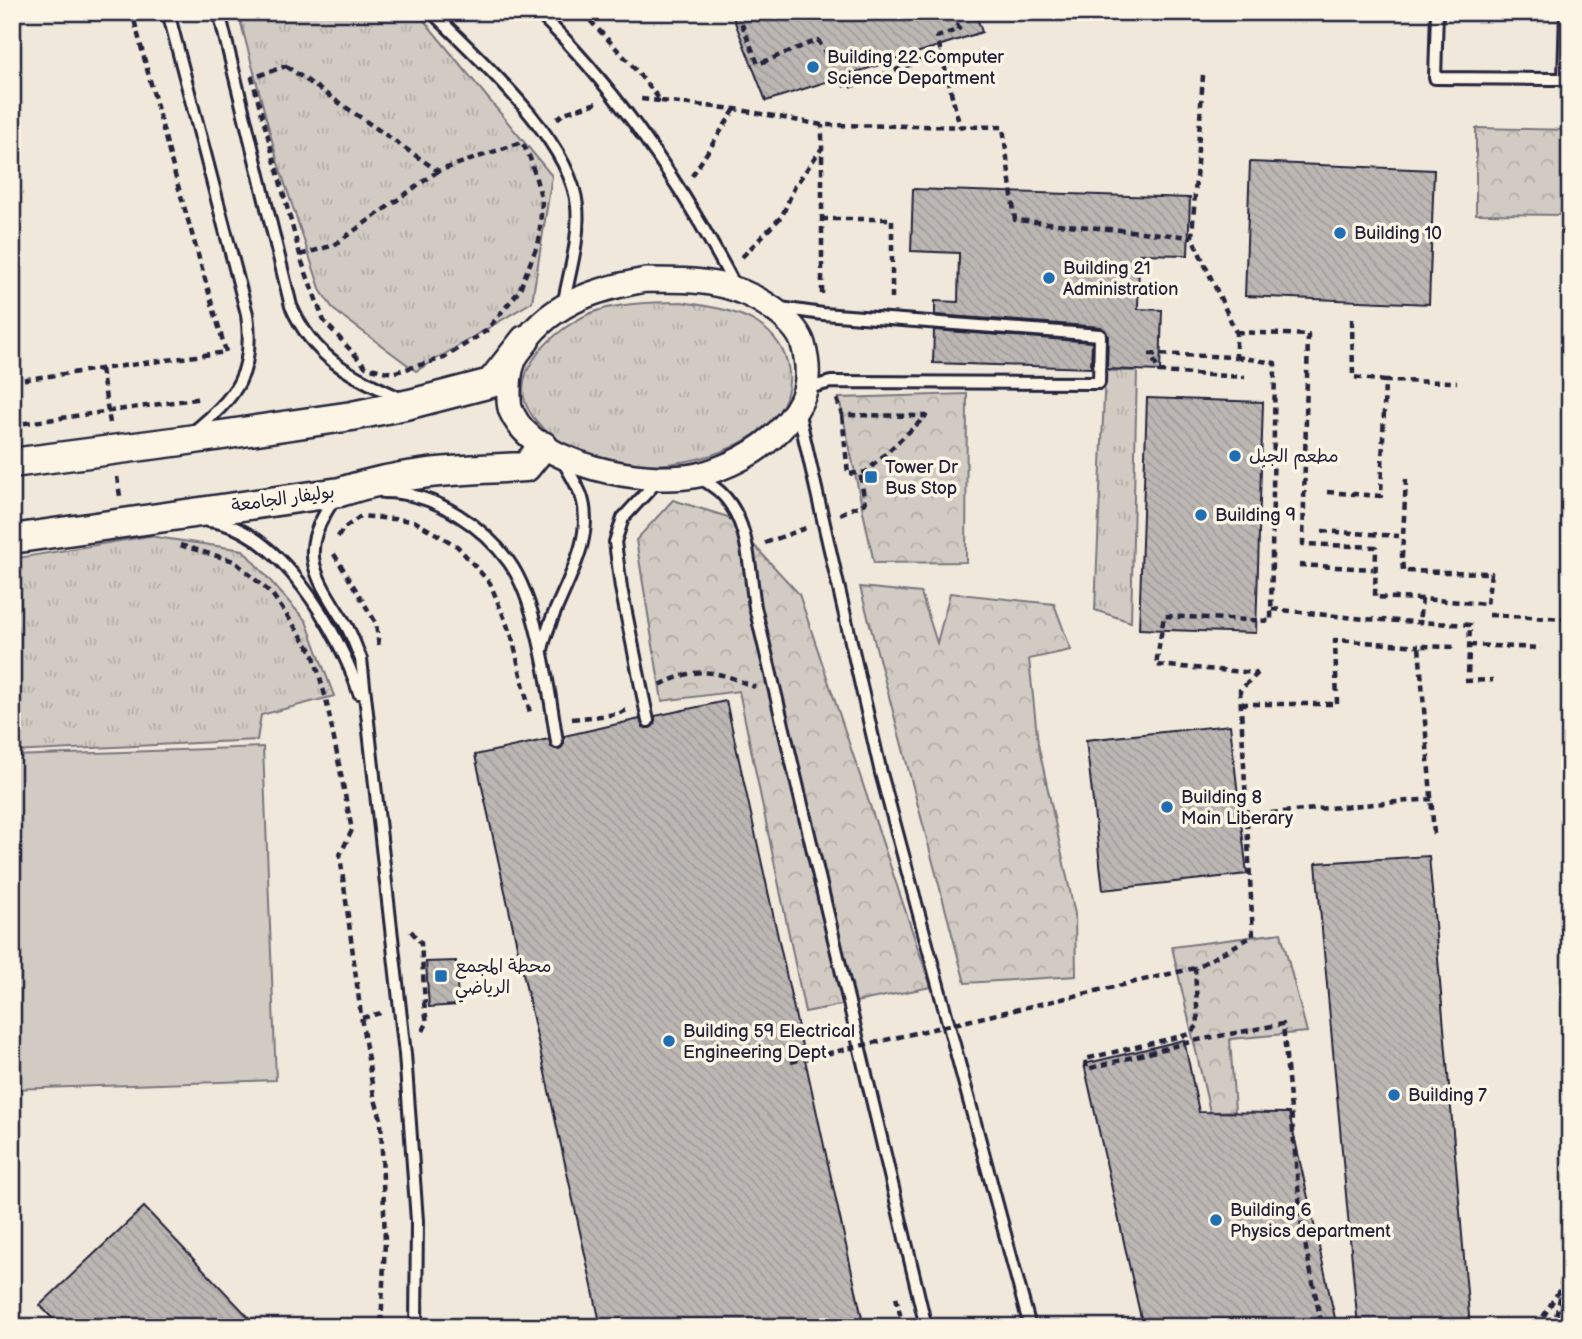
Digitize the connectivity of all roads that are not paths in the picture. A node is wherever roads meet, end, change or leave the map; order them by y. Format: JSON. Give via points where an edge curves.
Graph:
{"nodes":[{"id":1,"x":168,"y":12,"type":"edge"},
{"id":2,"x":219,"y":12,"type":"edge"},
{"id":3,"x":432,"y":12,"type":"edge"},
{"id":4,"x":538,"y":12,"type":"edge"},
{"id":5,"x":1437,"y":12,"type":"edge"},
{"id":6,"x":1566,"y":12,"type":"edge"},
{"id":7,"x":736,"y":288,"type":"junction"},
{"id":8,"x":771,"y":307,"type":"junction"},
{"id":9,"x":547,"y":319,"type":"junction"},
{"id":10,"x":525,"y":340,"type":"junction"},
{"id":11,"x":802,"y":398,"type":"junction"},
{"id":12,"x":410,"y":404,"type":"junction"},
{"id":13,"x":181,"y":442,"type":"junction"},
{"id":14,"x":552,"y":451,"type":"junction"},
{"id":15,"x":12,"y":463,"type":"edge"},
{"id":16,"x":697,"y":475,"type":"junction"},
{"id":17,"x":659,"y":479,"type":"junction"},
{"id":18,"x":340,"y":492,"type":"junction"},
{"id":19,"x":158,"y":517,"type":"junction"},
{"id":20,"x":12,"y":539,"type":"edge"},
{"id":21,"x":542,"y":653,"type":"junction"},
{"id":22,"x":366,"y":715,"type":"junction"},
{"id":23,"x":648,"y":721,"type":"dead end"},
{"id":24,"x":557,"y":741,"type":"dead end"},
{"id":25,"x":416,"y":1327,"type":"edge"},
{"id":26,"x":926,"y":1327,"type":"edge"},
{"id":27,"x":1030,"y":1327,"type":"edge"}],
"edges":[{"from":1,"to":13,"type":"lane","via":[[250,339],[248,361],[233,394]]},
{"from":2,"to":12,"type":"lane","via":[[300,327],[334,363]]},
{"from":3,"to":9,"type":"lane","via":[[485,64],[554,145],[573,184],[577,232],[564,301]]},
{"from":4,"to":7,"type":"lane","via":[[617,99],[711,240]]},
{"from":5,"to":6,"type":"lane","via":[[1435,78],[1554,79],[1564,79]]},
{"from":7,"to":8,"type":"street"},
{"from":7,"to":9,"type":"street","via":[[646,280],[578,297]]},
{"from":8,"to":11,"type":"street","via":[[802,341],[807,363]]},
{"from":8,"to":11,"type":"lane","via":[[1100,335],[1099,383],[831,382]]},
{"from":9,"to":10,"type":"street"},
{"from":10,"to":12,"type":"street","via":[[491,383]]},
{"from":10,"to":14,"type":"street","via":[[513,360],[509,379],[511,413],[523,430]]},
{"from":11,"to":16,"type":"street","via":[[775,436],[754,452]]},
{"from":11,"to":27,"type":"lane","via":[[823,521],[881,772]]},
{"from":12,"to":13,"type":"street"},
{"from":13,"to":15,"type":"street"},
{"from":14,"to":17,"type":"street","via":[[599,471]]},
{"from":14,"to":18,"type":"street","name":"بوليفار الجامعة","via":[[526,467],[424,472]]},
{"from":14,"to":21,"type":"lane","via":[[581,496],[584,514],[579,552],[545,632]]},
{"from":16,"to":17,"type":"street"},
{"from":16,"to":26,"type":"lane","via":[[734,508],[743,529],[759,620]]},
{"from":17,"to":23,"type":"lane","via":[[623,518],[615,542]]},
{"from":18,"to":19,"type":"street","name":"بوليفار الجامعة"},
{"from":18,"to":21,"type":"lane","via":[[417,496],[445,507],[491,539],[523,586]]},
{"from":18,"to":22,"type":"lane","via":[[316,529],[314,566],[361,659]]},
{"from":19,"to":20,"type":"street","name":"بوليفار الجامعة"},
{"from":19,"to":22,"type":"lane","via":[[214,521],[273,553],[309,594],[337,640]]},
{"from":21,"to":24,"type":"lane"},
{"from":22,"to":25,"type":"lane","via":[[404,1054],[417,1221]]}]}
